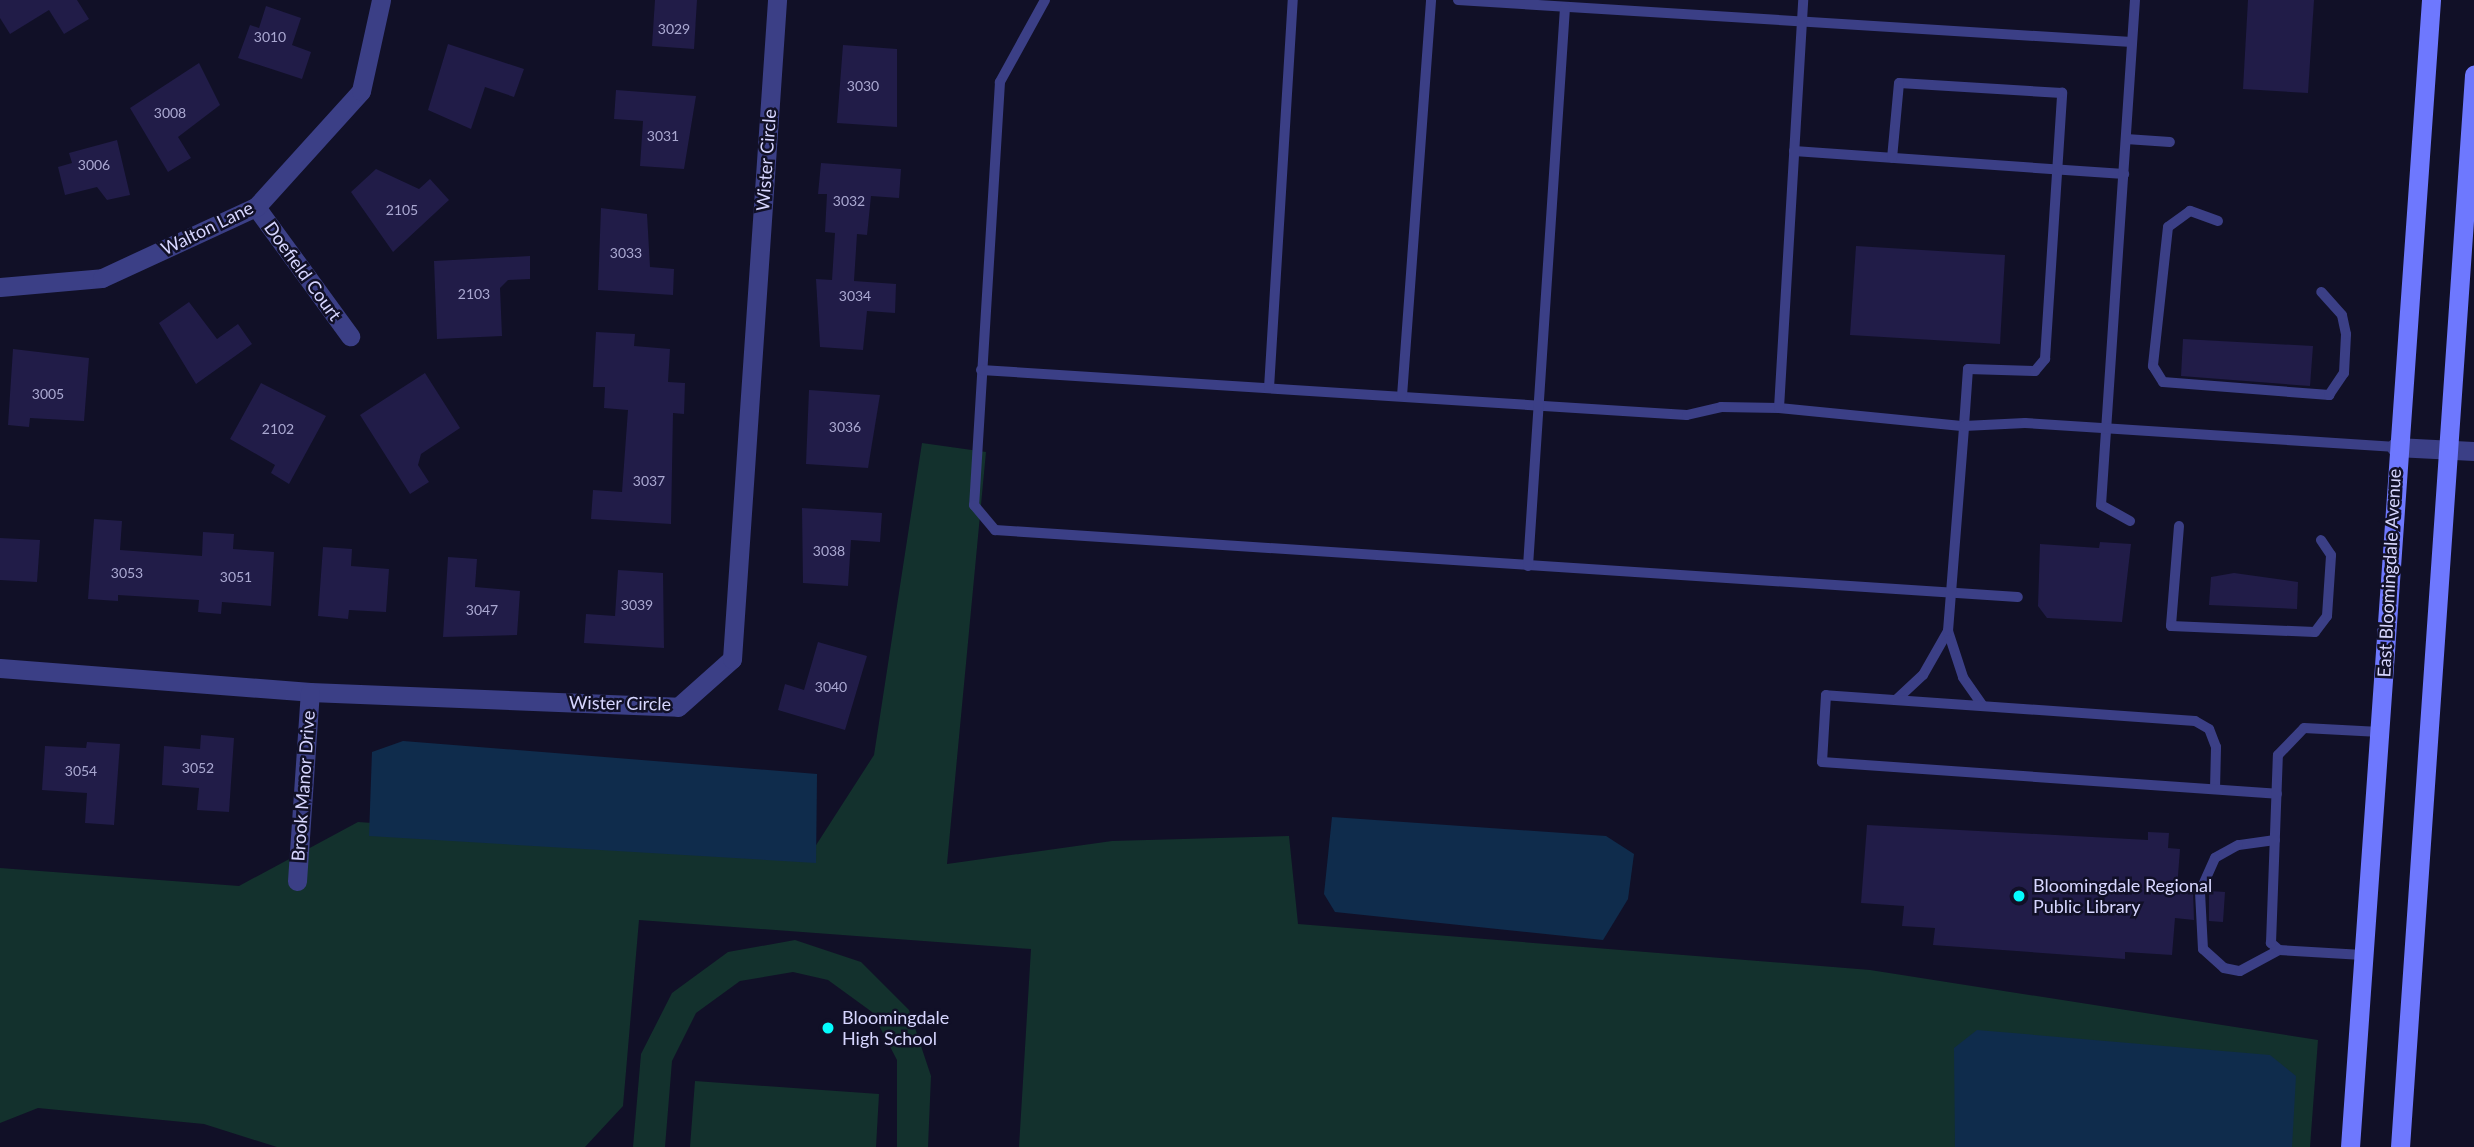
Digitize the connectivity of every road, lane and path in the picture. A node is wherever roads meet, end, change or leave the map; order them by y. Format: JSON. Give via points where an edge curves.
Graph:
{"nodes":[{"id":1,"x":381,"y":0,"type":"edge"},
{"id":2,"x":777,"y":0,"type":"edge"},
{"id":3,"x":1045,"y":0,"type":"edge"},
{"id":4,"x":1293,"y":0,"type":"edge"},
{"id":5,"x":1431,"y":0,"type":"edge"},
{"id":6,"x":1458,"y":0,"type":"edge"},
{"id":7,"x":1803,"y":0,"type":"edge"},
{"id":8,"x":2135,"y":0,"type":"edge"},
{"id":9,"x":2431,"y":0,"type":"edge"},
{"id":10,"x":1565,"y":6,"type":"junction"},
{"id":11,"x":1802,"y":19,"type":"junction"},
{"id":12,"x":2132,"y":42,"type":"junction"},
{"id":13,"x":2474,"y":75,"type":"edge"},
{"id":14,"x":2126,"y":139,"type":"junction"},
{"id":15,"x":2170,"y":142,"type":"dead end"},
{"id":16,"x":1794,"y":151,"type":"junction"},
{"id":17,"x":1892,"y":158,"type":"junction"},
{"id":18,"x":2057,"y":169,"type":"junction"},
{"id":19,"x":2124,"y":174,"type":"junction"},
{"id":20,"x":256,"y":207,"type":"junction"},
{"id":21,"x":2218,"y":221,"type":"dead end"},
{"id":22,"x":0,"y":287,"type":"edge"},
{"id":23,"x":2321,"y":292,"type":"dead end"},
{"id":24,"x":350,"y":336,"type":"dead end"},
{"id":25,"x":981,"y":370,"type":"junction"},
{"id":26,"x":1269,"y":388,"type":"junction"},
{"id":27,"x":1402,"y":396,"type":"junction"},
{"id":28,"x":1539,"y":404,"type":"junction"},
{"id":29,"x":1779,"y":408,"type":"junction"},
{"id":30,"x":1964,"y":426,"type":"junction"},
{"id":31,"x":2108,"y":430,"type":"junction"},
{"id":32,"x":2396,"y":447,"type":"junction"},
{"id":33,"x":2448,"y":450,"type":"junction"},
{"id":34,"x":2474,"y":451,"type":"edge"},
{"id":35,"x":2130,"y":522,"type":"dead end"},
{"id":36,"x":2179,"y":526,"type":"dead end"},
{"id":37,"x":2321,"y":540,"type":"dead end"},
{"id":38,"x":1528,"y":566,"type":"junction"},
{"id":39,"x":1950,"y":593,"type":"junction"},
{"id":40,"x":2018,"y":597,"type":"dead end"},
{"id":41,"x":1948,"y":631,"type":"junction"},
{"id":42,"x":0,"y":668,"type":"edge"},
{"id":43,"x":310,"y":692,"type":"junction"},
{"id":44,"x":1896,"y":700,"type":"junction"},
{"id":45,"x":1983,"y":706,"type":"junction"},
{"id":46,"x":2380,"y":732,"type":"junction"},
{"id":47,"x":2215,"y":789,"type":"junction"},
{"id":48,"x":2277,"y":794,"type":"junction"},
{"id":49,"x":2275,"y":840,"type":"junction"},
{"id":50,"x":297,"y":881,"type":"dead end"},
{"id":51,"x":2279,"y":950,"type":"junction"},
{"id":52,"x":2363,"y":955,"type":"junction"},
{"id":53,"x":2350,"y":1147,"type":"edge"},
{"id":54,"x":2400,"y":1147,"type":"edge"}],
"edges":[{"from":1,"to":20,"type":"street","name":"Walton Lane","via":[[361,91]]},
{"from":2,"to":43,"type":"street","name":"Wister Circle","via":[[732,659],[678,707]]},
{"from":3,"to":25,"type":"lane","via":[[1000,82]]},
{"from":4,"to":26,"type":"lane"},
{"from":5,"to":27,"type":"lane"},
{"from":6,"to":10,"type":"lane"},
{"from":7,"to":11,"type":"lane"},
{"from":8,"to":12,"type":"lane"},
{"from":9,"to":32,"type":"main road","name":"East Bloomingdale Avenue"},
{"from":10,"to":11,"type":"lane"},
{"from":10,"to":28,"type":"lane"},
{"from":11,"to":12,"type":"lane"},
{"from":11,"to":16,"type":"lane"},
{"from":12,"to":14,"type":"lane"},
{"from":13,"to":33,"type":"main road"},
{"from":14,"to":15,"type":"lane"},
{"from":14,"to":19,"type":"lane"},
{"from":16,"to":17,"type":"lane"},
{"from":16,"to":29,"type":"lane"},
{"from":17,"to":18,"type":"lane"},
{"from":17,"to":18,"type":"lane","via":[[1899,83],[2062,93]]},
{"from":18,"to":19,"type":"lane"},
{"from":18,"to":30,"type":"lane","via":[[2045,359],[2035,371],[1968,369]]},
{"from":19,"to":31,"type":"lane"},
{"from":20,"to":22,"type":"street","name":"Walton Lane","via":[[102,278]]},
{"from":20,"to":24,"type":"street","name":"Doefield Court"},
{"from":21,"to":23,"type":"lane","via":[[2190,211],[2168,227],[2153,366],[2163,382],[2329,395],[2344,373],[2346,334],[2342,315]]},
{"from":25,"to":26,"type":"lane"},
{"from":25,"to":38,"type":"lane","via":[[974,505],[995,530]]},
{"from":26,"to":27,"type":"lane"},
{"from":27,"to":28,"type":"lane"},
{"from":28,"to":29,"type":"lane","via":[[1687,415],[1721,407]]},
{"from":28,"to":38,"type":"lane"},
{"from":29,"to":30,"type":"lane"},
{"from":30,"to":31,"type":"lane"},
{"from":30,"to":39,"type":"lane"},
{"from":31,"to":32,"type":"lane"},
{"from":31,"to":35,"type":"lane","via":[[2101,505]]},
{"from":32,"to":33,"type":"street"},
{"from":32,"to":46,"type":"main road","name":"East Bloomingdale Avenue"},
{"from":33,"to":34,"type":"street"},
{"from":33,"to":54,"type":"main road"},
{"from":36,"to":37,"type":"lane","via":[[2171,626],[2315,632],[2326,616],[2330,568]]},
{"from":38,"to":39,"type":"lane"},
{"from":39,"to":40,"type":"lane"},
{"from":39,"to":41,"type":"lane"},
{"from":41,"to":44,"type":"lane","via":[[1923,674]]},
{"from":41,"to":45,"type":"lane","via":[[1963,677]]},
{"from":42,"to":43,"type":"street","name":"Wister Circle"},
{"from":43,"to":50,"type":"street","name":"Brook Manor Drive"},
{"from":44,"to":45,"type":"lane"},
{"from":44,"to":47,"type":"lane","via":[[1826,695],[1822,762]]},
{"from":45,"to":47,"type":"lane","via":[[2195,721],[2209,729],[2216,747]]},
{"from":46,"to":48,"type":"lane","via":[[2304,728],[2278,755]]},
{"from":46,"to":52,"type":"main road","name":"East Bloomingdale Avenue"},
{"from":47,"to":48,"type":"lane"},
{"from":48,"to":49,"type":"lane"},
{"from":49,"to":51,"type":"lane","via":[[2271,943]]},
{"from":49,"to":51,"type":"lane","via":[[2238,845],[2215,858],[2200,892],[2197,920],[2203,948],[2224,968],[2240,971]]},
{"from":51,"to":52,"type":"lane"},
{"from":52,"to":53,"type":"main road","name":"East Bloomingdale Avenue"}]}
